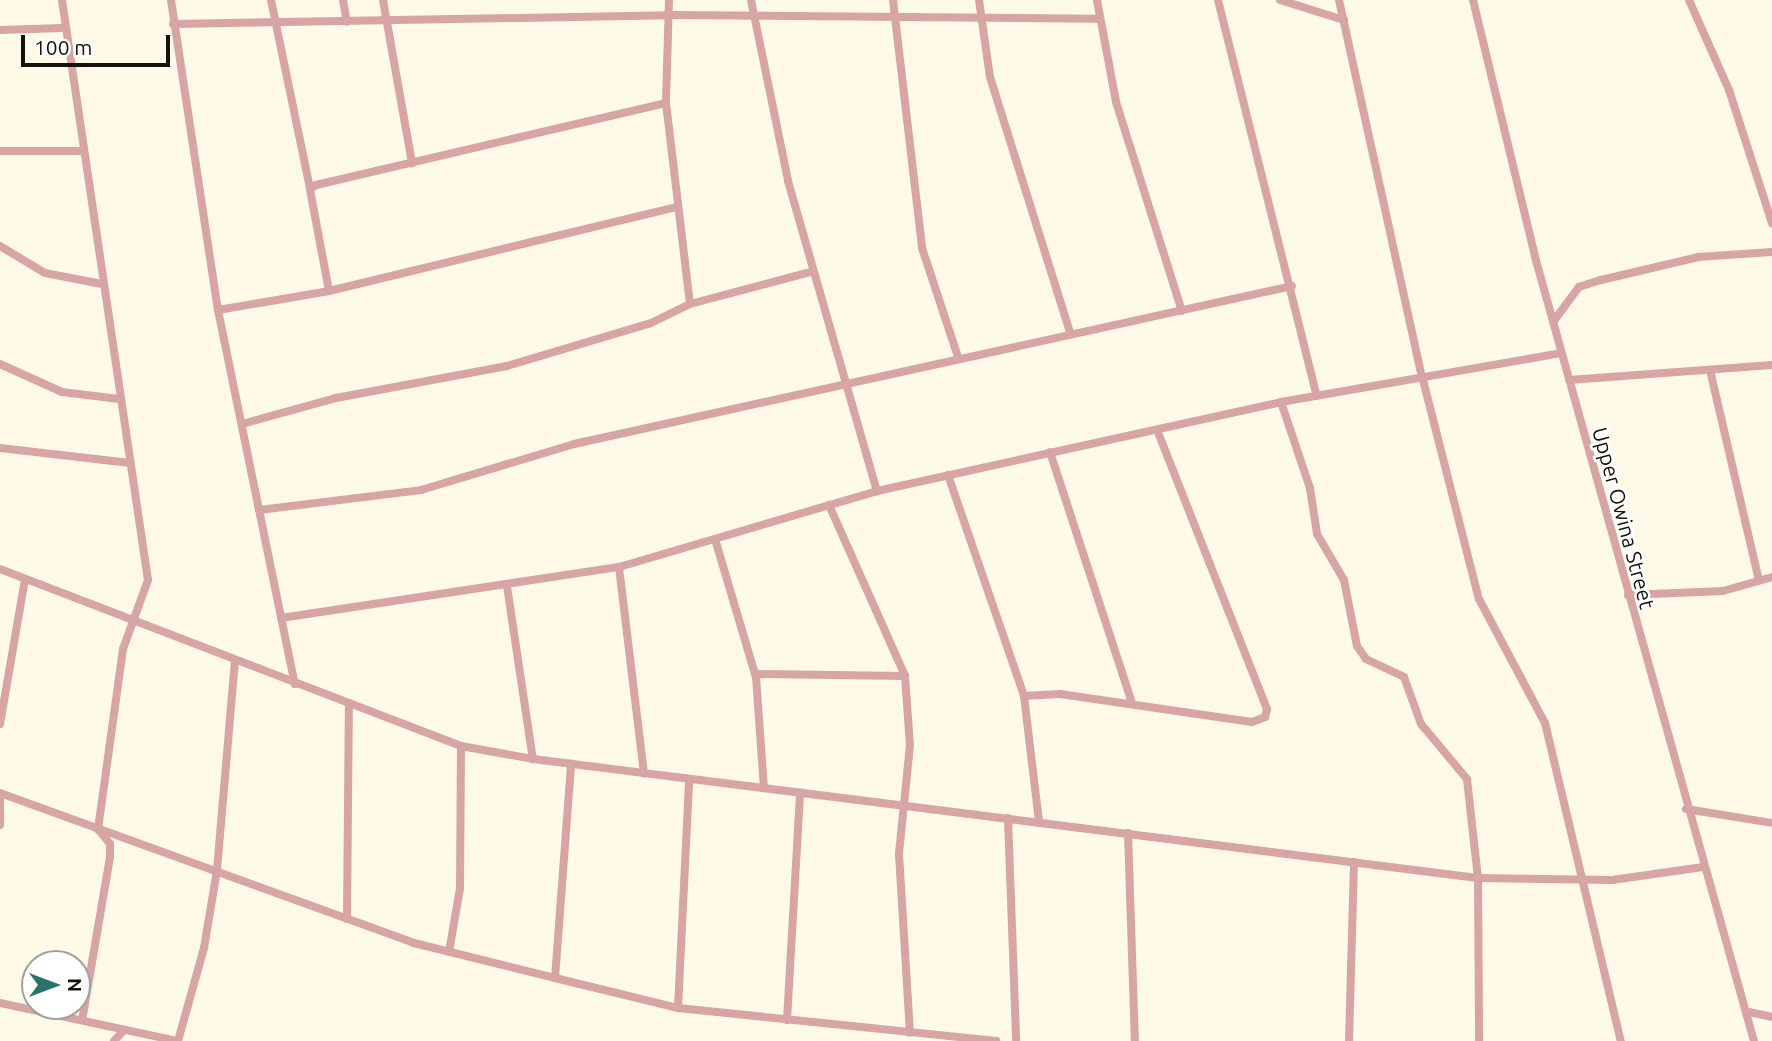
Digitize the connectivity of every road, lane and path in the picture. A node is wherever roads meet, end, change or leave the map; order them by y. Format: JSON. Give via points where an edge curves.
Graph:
{"nodes":[{"id":1,"x":62,"y":0,"type":"edge"},
{"id":2,"x":172,"y":0,"type":"edge"},
{"id":3,"x":271,"y":0,"type":"edge"},
{"id":4,"x":344,"y":0,"type":"edge"},
{"id":5,"x":383,"y":0,"type":"edge"},
{"id":6,"x":669,"y":0,"type":"edge"},
{"id":7,"x":751,"y":0,"type":"edge"},
{"id":8,"x":893,"y":0,"type":"edge"},
{"id":9,"x":979,"y":0,"type":"edge"},
{"id":10,"x":1097,"y":0,"type":"edge"},
{"id":11,"x":1218,"y":0,"type":"edge"},
{"id":12,"x":1280,"y":0,"type":"edge"},
{"id":13,"x":1339,"y":0,"type":"edge"},
{"id":14,"x":1473,"y":0,"type":"edge"},
{"id":15,"x":1689,"y":0,"type":"edge"},
{"id":16,"x":669,"y":15,"type":"junction"},
{"id":17,"x":754,"y":16,"type":"junction"},
{"id":18,"x":893,"y":16,"type":"junction"},
{"id":19,"x":978,"y":16,"type":"junction"},
{"id":20,"x":1097,"y":19,"type":"junction"},
{"id":21,"x":1344,"y":20,"type":"junction"},
{"id":22,"x":276,"y":22,"type":"junction"},
{"id":23,"x":347,"y":22,"type":"junction"},
{"id":24,"x":386,"y":22,"type":"junction"},
{"id":25,"x":173,"y":24,"type":"junction"},
{"id":26,"x":62,"y":28,"type":"junction"},
{"id":27,"x":0,"y":30,"type":"edge"},
{"id":28,"x":666,"y":103,"type":"junction"},
{"id":29,"x":0,"y":151,"type":"edge"},
{"id":30,"x":84,"y":151,"type":"junction"},
{"id":31,"x":412,"y":163,"type":"junction"},
{"id":32,"x":310,"y":189,"type":"junction"},
{"id":33,"x":675,"y":208,"type":"junction"},
{"id":34,"x":1772,"y":223,"type":"edge"},
{"id":35,"x":0,"y":246,"type":"edge"},
{"id":36,"x":1772,"y":252,"type":"edge"},
{"id":37,"x":814,"y":271,"type":"junction"},
{"id":38,"x":102,"y":284,"type":"junction"},
{"id":39,"x":1292,"y":286,"type":"junction"},
{"id":40,"x":329,"y":291,"type":"junction"},
{"id":41,"x":690,"y":304,"type":"junction"},
{"id":42,"x":219,"y":310,"type":"junction"},
{"id":43,"x":1182,"y":311,"type":"junction"},
{"id":44,"x":1553,"y":322,"type":"junction"},
{"id":45,"x":1070,"y":333,"type":"junction"},
{"id":46,"x":1561,"y":353,"type":"junction"},
{"id":47,"x":958,"y":357,"type":"junction"},
{"id":48,"x":0,"y":364,"type":"edge"},
{"id":49,"x":1772,"y":365,"type":"edge"},
{"id":50,"x":1710,"y":370,"type":"junction"},
{"id":51,"x":1422,"y":376,"type":"junction"},
{"id":52,"x":1569,"y":380,"type":"junction"},
{"id":53,"x":852,"y":387,"type":"junction"},
{"id":54,"x":1317,"y":396,"type":"junction"},
{"id":55,"x":119,"y":399,"type":"junction"},
{"id":56,"x":1280,"y":402,"type":"junction"},
{"id":57,"x":242,"y":424,"type":"junction"},
{"id":58,"x":1157,"y":430,"type":"junction"},
{"id":59,"x":1,"y":451,"type":"edge"},
{"id":60,"x":1050,"y":452,"type":"junction"},
{"id":61,"x":130,"y":463,"type":"junction"},
{"id":62,"x":948,"y":475,"type":"junction"},
{"id":63,"x":877,"y":491,"type":"junction"},
{"id":64,"x":829,"y":505,"type":"junction"},
{"id":65,"x":259,"y":510,"type":"junction"},
{"id":66,"x":715,"y":539,"type":"junction"},
{"id":67,"x":618,"y":567,"type":"junction"},
{"id":68,"x":0,"y":569,"type":"edge"},
{"id":69,"x":1772,"y":577,"type":"edge"},
{"id":70,"x":25,"y":580,"type":"junction"},
{"id":71,"x":1759,"y":580,"type":"junction"},
{"id":72,"x":507,"y":586,"type":"junction"},
{"id":73,"x":1628,"y":595,"type":"junction"},
{"id":74,"x":281,"y":618,"type":"junction"},
{"id":75,"x":136,"y":623,"type":"junction"},
{"id":76,"x":235,"y":661,"type":"junction"},
{"id":77,"x":755,"y":674,"type":"junction"},
{"id":78,"x":905,"y":676,"type":"junction"},
{"id":79,"x":295,"y":684,"type":"junction"},
{"id":80,"x":1024,"y":696,"type":"junction"},
{"id":81,"x":349,"y":703,"type":"junction"},
{"id":82,"x":1132,"y":703,"type":"junction"},
{"id":83,"x":0,"y":724,"type":"edge"},
{"id":84,"x":461,"y":746,"type":"junction"},
{"id":85,"x":533,"y":759,"type":"junction"},
{"id":86,"x":571,"y":764,"type":"junction"},
{"id":87,"x":644,"y":773,"type":"junction"},
{"id":88,"x":690,"y":780,"type":"junction"},
{"id":89,"x":764,"y":788,"type":"junction"},
{"id":90,"x":800,"y":792,"type":"junction"},
{"id":91,"x":0,"y":795,"type":"edge"},
{"id":92,"x":908,"y":806,"type":"junction"},
{"id":93,"x":1686,"y":809,"type":"junction"},
{"id":94,"x":1008,"y":818,"type":"junction"},
{"id":95,"x":1039,"y":822,"type":"junction"},
{"id":96,"x":1772,"y":823,"type":"edge"},
{"id":97,"x":0,"y":825,"type":"edge"},
{"id":98,"x":97,"y":829,"type":"junction"},
{"id":99,"x":1128,"y":833,"type":"junction"},
{"id":100,"x":1354,"y":862,"type":"junction"},
{"id":101,"x":1703,"y":867,"type":"junction"},
{"id":102,"x":217,"y":870,"type":"junction"},
{"id":103,"x":1478,"y":878,"type":"junction"},
{"id":104,"x":1588,"y":880,"type":"junction"},
{"id":105,"x":347,"y":919,"type":"junction"},
{"id":106,"x":449,"y":952,"type":"junction"},
{"id":107,"x":91,"y":968,"type":"edge"},
{"id":108,"x":555,"y":978,"type":"junction"},
{"id":109,"x":0,"y":1003,"type":"edge"},
{"id":110,"x":21,"y":1007,"type":"edge"},
{"id":111,"x":678,"y":1008,"type":"junction"},
{"id":112,"x":1749,"y":1012,"type":"junction"},
{"id":113,"x":1772,"y":1017,"type":"edge"},
{"id":114,"x":82,"y":1020,"type":"edge"},
{"id":115,"x":787,"y":1020,"type":"junction"},
{"id":116,"x":124,"y":1030,"type":"junction"},
{"id":117,"x":910,"y":1033,"type":"junction"},
{"id":118,"x":114,"y":1041,"type":"edge"},
{"id":119,"x":178,"y":1041,"type":"edge"},
{"id":120,"x":996,"y":1041,"type":"edge"},
{"id":121,"x":1016,"y":1041,"type":"edge"},
{"id":122,"x":1135,"y":1041,"type":"edge"},
{"id":123,"x":1349,"y":1041,"type":"edge"},
{"id":124,"x":1479,"y":1041,"type":"edge"},
{"id":125,"x":1621,"y":1041,"type":"edge"},
{"id":126,"x":1754,"y":1041,"type":"edge"}],
"edges":[{"from":1,"to":26,"type":"street"},
{"from":2,"to":25,"type":"street"},
{"from":3,"to":22,"type":"street"},
{"from":4,"to":23,"type":"street"},
{"from":5,"to":24,"type":"street"},
{"from":6,"to":16,"type":"street"},
{"from":7,"to":17,"type":"street"},
{"from":8,"to":18,"type":"street"},
{"from":9,"to":19,"type":"street"},
{"from":10,"to":20,"type":"street"},
{"from":11,"to":39,"type":"street"},
{"from":12,"to":21,"type":"street"},
{"from":13,"to":21,"type":"street"},
{"from":14,"to":44,"type":"street","name":"Upper Owina Street"},
{"from":15,"to":34,"type":"street","via":[[1730,90]]},
{"from":16,"to":17,"type":"street"},
{"from":16,"to":24,"type":"street"},
{"from":16,"to":28,"type":"street"},
{"from":17,"to":18,"type":"street"},
{"from":17,"to":37,"type":"street"},
{"from":18,"to":19,"type":"street"},
{"from":18,"to":47,"type":"street","via":[[922,248]]},
{"from":19,"to":20,"type":"street"},
{"from":19,"to":45,"type":"street","via":[[990,77]]},
{"from":20,"to":43,"type":"street","via":[[1116,102]]},
{"from":21,"to":51,"type":"street"},
{"from":22,"to":23,"type":"street"},
{"from":22,"to":25,"type":"street"},
{"from":22,"to":32,"type":"street"},
{"from":23,"to":24,"type":"street"},
{"from":24,"to":31,"type":"street"},
{"from":25,"to":42,"type":"street"},
{"from":26,"to":27,"type":"street"},
{"from":26,"to":30,"type":"street"},
{"from":28,"to":31,"type":"street"},
{"from":28,"to":33,"type":"street"},
{"from":29,"to":30,"type":"street"},
{"from":30,"to":38,"type":"street"},
{"from":31,"to":32,"type":"street"},
{"from":32,"to":40,"type":"street"},
{"from":33,"to":40,"type":"street"},
{"from":33,"to":41,"type":"street"},
{"from":35,"to":38,"type":"street","via":[[45,273]]},
{"from":36,"to":44,"type":"street","via":[[1698,257],[1579,287]]},
{"from":37,"to":41,"type":"street"},
{"from":37,"to":53,"type":"street"},
{"from":38,"to":55,"type":"street"},
{"from":39,"to":43,"type":"street"},
{"from":39,"to":54,"type":"street"},
{"from":40,"to":42,"type":"street"},
{"from":41,"to":57,"type":"street","via":[[651,323],[507,366],[336,398]]},
{"from":42,"to":57,"type":"street"},
{"from":43,"to":45,"type":"street"},
{"from":44,"to":46,"type":"street","name":"Upper Owina Street"},
{"from":45,"to":47,"type":"street"},
{"from":46,"to":51,"type":"street"},
{"from":46,"to":52,"type":"street","name":"Upper Owina Street"},
{"from":47,"to":53,"type":"street"},
{"from":48,"to":55,"type":"street","via":[[62,392]]},
{"from":49,"to":50,"type":"street"},
{"from":50,"to":52,"type":"street"},
{"from":50,"to":71,"type":"street"},
{"from":51,"to":54,"type":"street"},
{"from":51,"to":104,"type":"street","via":[[1479,599],[1545,723]]},
{"from":52,"to":73,"type":"street","name":"Upper Owina Street"},
{"from":53,"to":63,"type":"street"},
{"from":53,"to":65,"type":"street","via":[[574,444],[421,490]]},
{"from":54,"to":56,"type":"street"},
{"from":55,"to":61,"type":"street"},
{"from":56,"to":58,"type":"street"},
{"from":56,"to":103,"type":"street","via":[[1310,488],[1317,534],[1344,580],[1357,646],[1366,659],[1404,677],[1421,724],[1466,779]]},
{"from":57,"to":65,"type":"street"},
{"from":58,"to":60,"type":"street"},
{"from":58,"to":82,"type":"street","via":[[1267,709],[1252,722]]},
{"from":59,"to":61,"type":"street"},
{"from":60,"to":62,"type":"street"},
{"from":60,"to":82,"type":"street"},
{"from":61,"to":75,"type":"street","via":[[147,553],[148,580]]},
{"from":62,"to":63,"type":"street"},
{"from":62,"to":80,"type":"street"},
{"from":63,"to":64,"type":"street"},
{"from":64,"to":66,"type":"street"},
{"from":64,"to":78,"type":"street"},
{"from":65,"to":74,"type":"street"},
{"from":66,"to":67,"type":"street"},
{"from":66,"to":77,"type":"street"},
{"from":67,"to":72,"type":"street"},
{"from":67,"to":87,"type":"street"},
{"from":68,"to":70,"type":"street"},
{"from":69,"to":71,"type":"street"},
{"from":70,"to":75,"type":"street"},
{"from":70,"to":83,"type":"street"},
{"from":71,"to":73,"type":"street","via":[[1723,591]]},
{"from":72,"to":74,"type":"street"},
{"from":72,"to":85,"type":"street"},
{"from":73,"to":93,"type":"street","name":"Upper Owina Street"},
{"from":74,"to":79,"type":"street"},
{"from":75,"to":76,"type":"street"},
{"from":75,"to":98,"type":"street","via":[[123,649]]},
{"from":76,"to":79,"type":"street"},
{"from":76,"to":102,"type":"street"},
{"from":77,"to":78,"type":"street"},
{"from":77,"to":89,"type":"street"},
{"from":78,"to":92,"type":"street"},
{"from":79,"to":81,"type":"street"},
{"from":80,"to":82,"type":"street"},
{"from":80,"to":95,"type":"street"},
{"from":81,"to":84,"type":"street"},
{"from":81,"to":105,"type":"street"},
{"from":84,"to":85,"type":"street"},
{"from":84,"to":106,"type":"street","via":[[460,888]]},
{"from":85,"to":86,"type":"street"},
{"from":86,"to":87,"type":"street"},
{"from":86,"to":108,"type":"street"},
{"from":87,"to":88,"type":"street"},
{"from":88,"to":89,"type":"street"},
{"from":88,"to":111,"type":"street"},
{"from":89,"to":90,"type":"street"},
{"from":90,"to":92,"type":"street"},
{"from":90,"to":115,"type":"street"},
{"from":91,"to":97,"type":"street"},
{"from":91,"to":98,"type":"street"},
{"from":92,"to":94,"type":"street"},
{"from":92,"to":117,"type":"street","via":[[899,854]]},
{"from":93,"to":96,"type":"street"},
{"from":93,"to":101,"type":"street","name":"Upper Owina Street"},
{"from":94,"to":95,"type":"street"},
{"from":94,"to":121,"type":"street"},
{"from":95,"to":99,"type":"street"},
{"from":98,"to":102,"type":"street"},
{"from":98,"to":107,"type":"street","via":[[110,844],[110,857]]},
{"from":99,"to":100,"type":"street"},
{"from":99,"to":122,"type":"street"},
{"from":100,"to":103,"type":"street"},
{"from":100,"to":123,"type":"street"},
{"from":101,"to":104,"type":"street"},
{"from":101,"to":112,"type":"street","name":"Upper Owina Street"},
{"from":102,"to":105,"type":"street"},
{"from":102,"to":119,"type":"street","via":[[204,948]]},
{"from":103,"to":104,"type":"street"},
{"from":103,"to":124,"type":"street"},
{"from":104,"to":125,"type":"street","via":[[1604,988]]},
{"from":105,"to":106,"type":"street"},
{"from":106,"to":108,"type":"street"},
{"from":108,"to":111,"type":"street"},
{"from":109,"to":110,"type":"street"},
{"from":111,"to":115,"type":"street"},
{"from":112,"to":113,"type":"street"},
{"from":112,"to":126,"type":"street","name":"Upper Owina Street"},
{"from":114,"to":116,"type":"street"},
{"from":115,"to":117,"type":"street"},
{"from":116,"to":118,"type":"street"},
{"from":116,"to":119,"type":"street"},
{"from":117,"to":120,"type":"street"}]}
